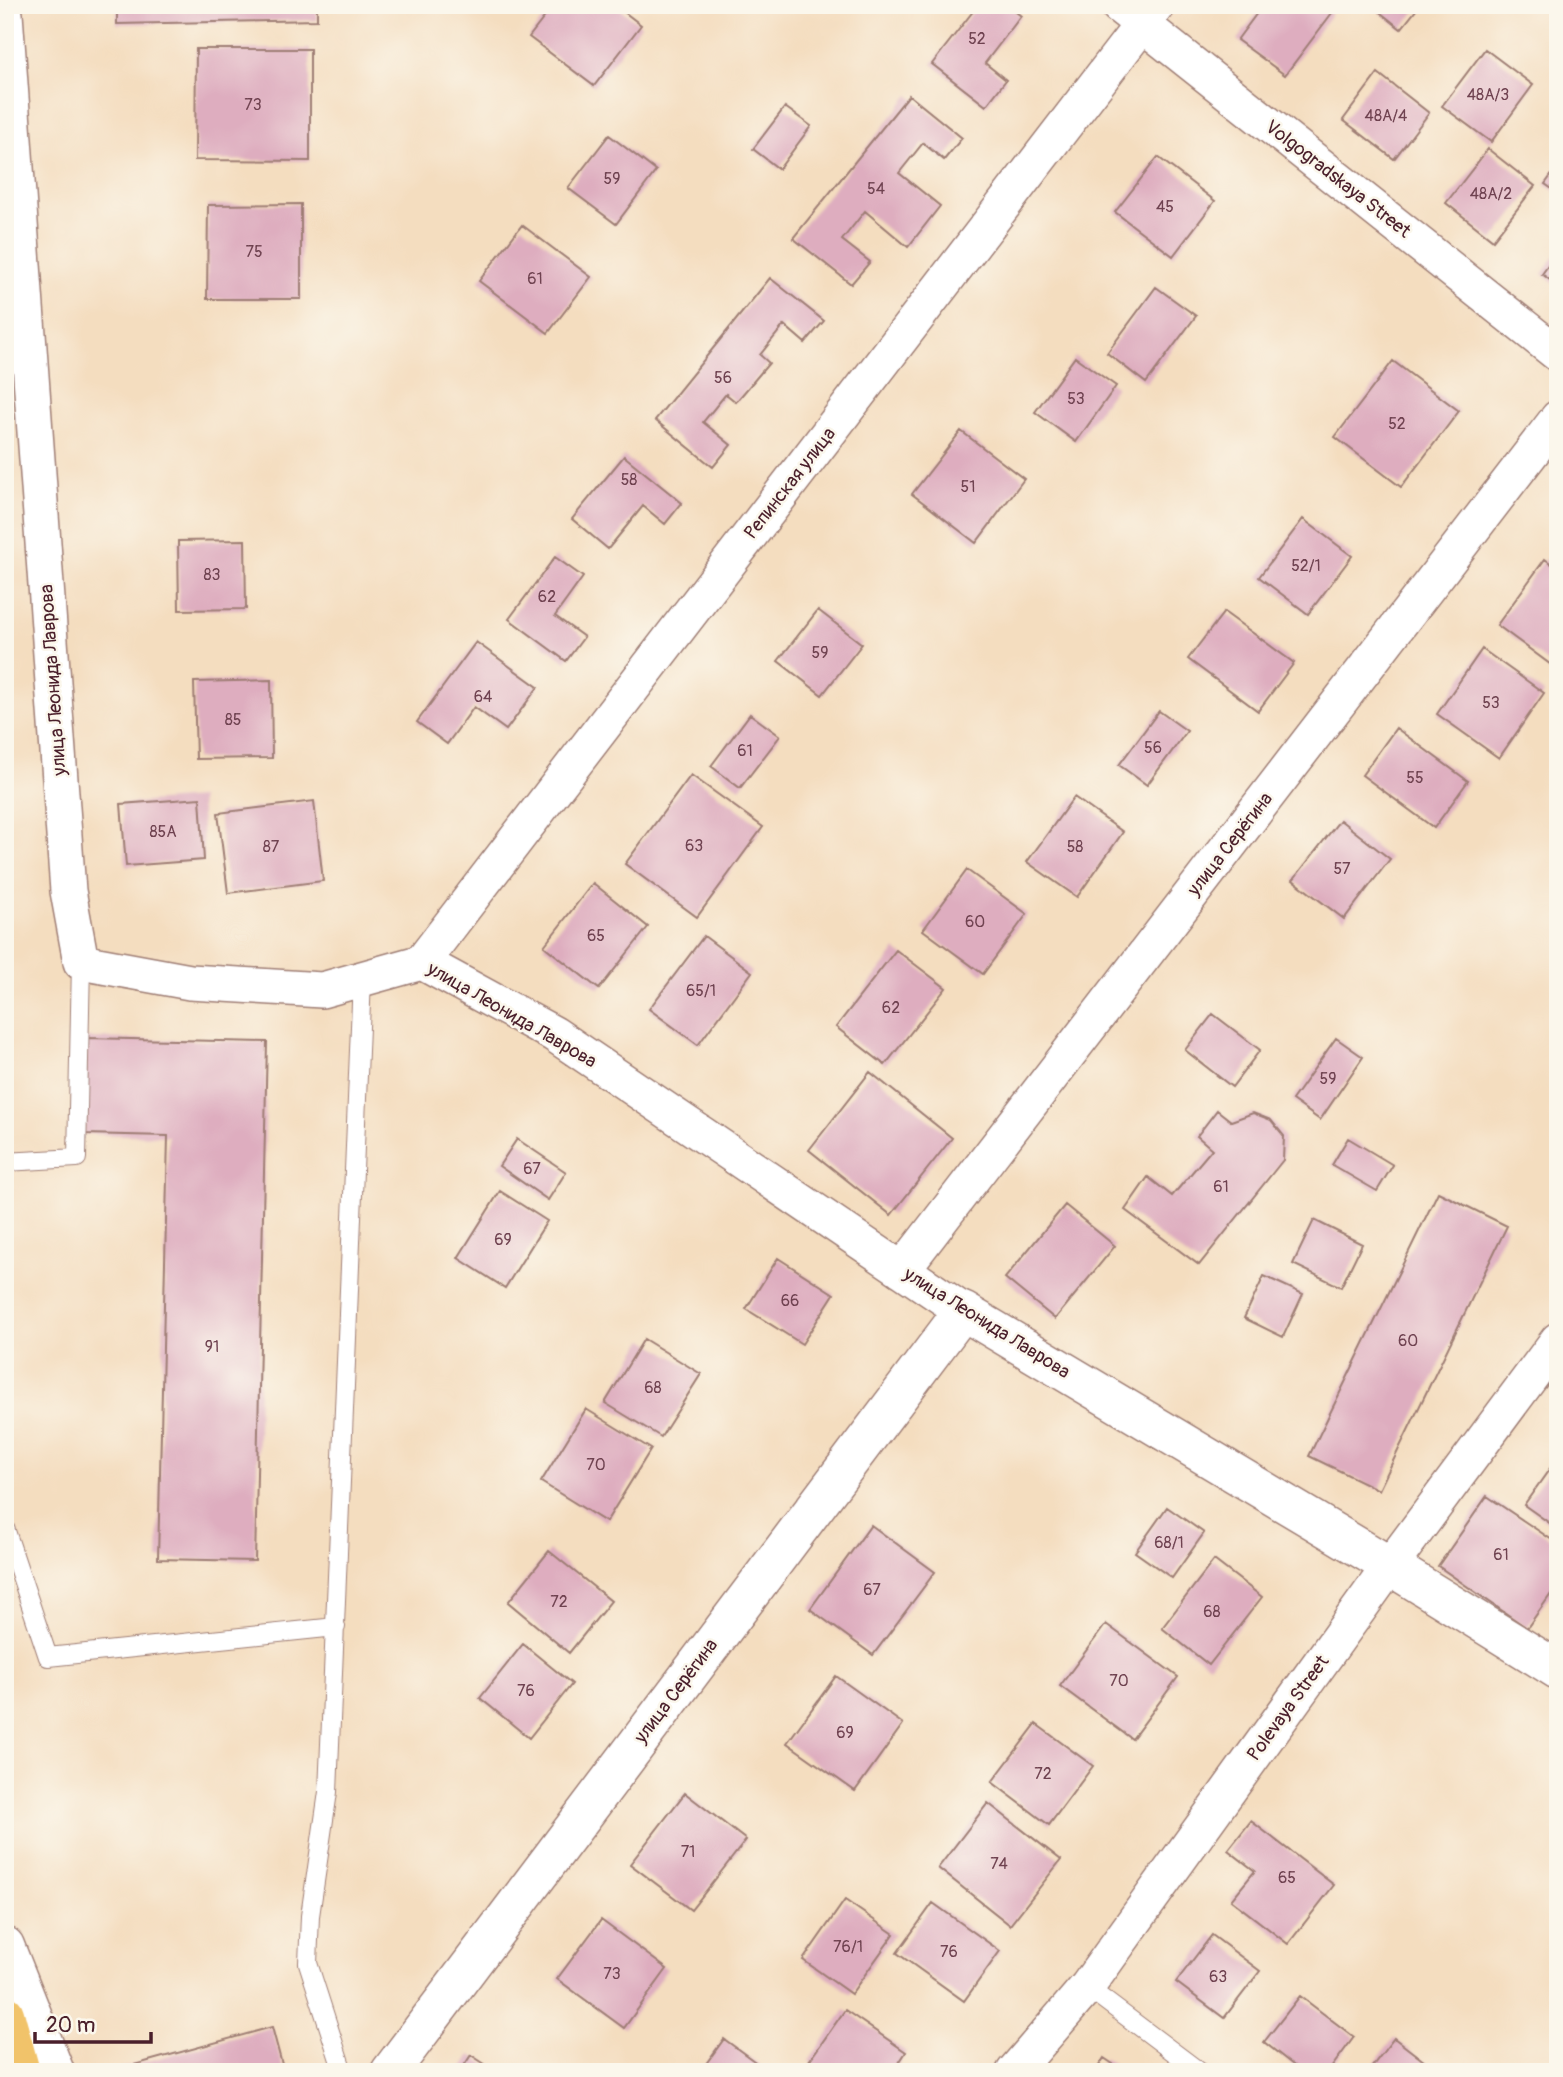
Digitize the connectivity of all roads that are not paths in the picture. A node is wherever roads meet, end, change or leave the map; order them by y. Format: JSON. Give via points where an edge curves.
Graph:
{"nodes":[{"id":1,"x":1139,"y":11,"type":"edge"},
{"id":2,"x":5,"y":14,"type":"edge"},
{"id":3,"x":1558,"y":354,"type":"edge"},
{"id":4,"x":1558,"y":418,"type":"edge"},
{"id":5,"x":81,"y":962,"type":"junction"},
{"id":6,"x":422,"y":962,"type":"junction"},
{"id":7,"x":362,"y":979,"type":"junction"},
{"id":8,"x":5,"y":1162,"type":"edge"},
{"id":9,"x":902,"y":1270,"type":"junction"},
{"id":10,"x":963,"y":1311,"type":"junction"},
{"id":11,"x":1558,"y":1340,"type":"edge"},
{"id":12,"x":5,"y":1528,"type":"edge"},
{"id":13,"x":1390,"y":1566,"type":"junction"},
{"id":14,"x":335,"y":1627,"type":"junction"},
{"id":15,"x":1558,"y":1670,"type":"edge"},
{"id":16,"x":5,"y":1946,"type":"edge"},
{"id":17,"x":1087,"y":1987,"type":"junction"},
{"id":18,"x":5,"y":2014,"type":"edge"},
{"id":19,"x":21,"y":2072,"type":"edge"},
{"id":20,"x":55,"y":2072,"type":"edge"},
{"id":21,"x":343,"y":2072,"type":"edge"},
{"id":22,"x":390,"y":2072,"type":"edge"},
{"id":23,"x":1014,"y":2072,"type":"edge"},
{"id":24,"x":1200,"y":2072,"type":"edge"}],
"edges":[{"from":1,"to":3,"type":"street","name":"Volgogradskaya Street"},
{"from":1,"to":6,"type":"street","name":"Репинская улица"},
{"from":2,"to":5,"type":"street","name":"улица Леонида Лаврова","via":[[68,891]]},
{"from":4,"to":9,"type":"street","name":"улица Серёгина"},
{"from":5,"to":7,"type":"street","name":"улица Леонида Лаврова","via":[[190,982],[322,990]]},
{"from":5,"to":8,"type":"lane","via":[[77,1158]]},
{"from":6,"to":7,"type":"street","name":"улица Леонида Лаврова"},
{"from":6,"to":9,"type":"street","name":"улица Леонида Лаврова","via":[[554,1034]]},
{"from":7,"to":14,"type":"lane"},
{"from":9,"to":10,"type":"street","name":"улица Леонида Лаврова"},
{"from":10,"to":13,"type":"street","name":"улица Леонида Лаврова"},
{"from":10,"to":22,"type":"street","name":"улица Серёгина"},
{"from":11,"to":13,"type":"street","name":"Polevaya Street"},
{"from":12,"to":14,"type":"lane","via":[[48,1657]]},
{"from":13,"to":15,"type":"street","name":"улица Леонида Лаврова"},
{"from":13,"to":17,"type":"street","name":"Polevaya Street"},
{"from":14,"to":21,"type":"lane","via":[[328,1792],[308,1963]]},
{"from":16,"to":20,"type":"street"},
{"from":17,"to":23,"type":"street","name":"Polevaya Street"},
{"from":17,"to":24,"type":"lane"},
{"from":18,"to":19,"type":"highway"}]}
